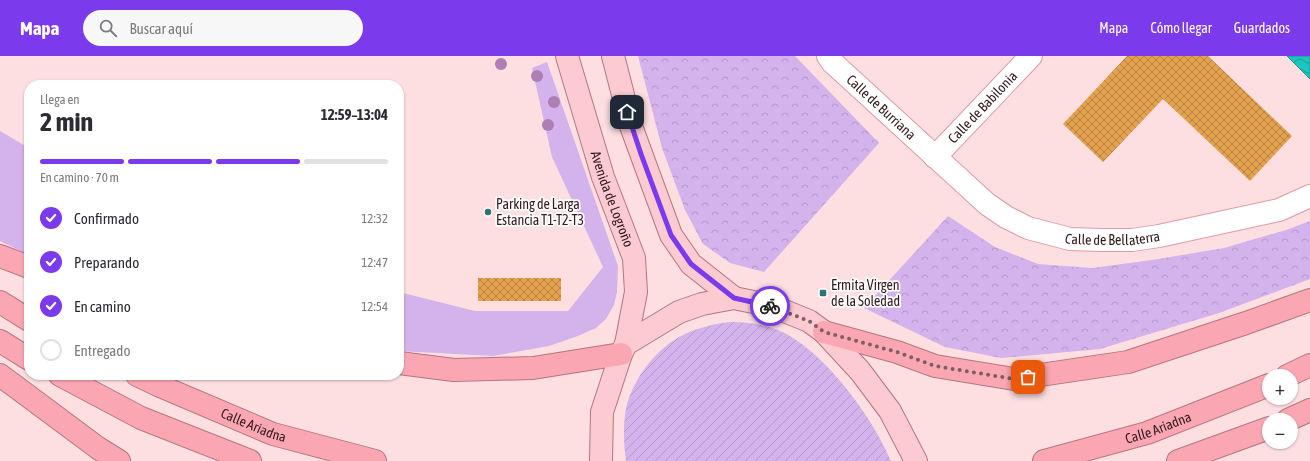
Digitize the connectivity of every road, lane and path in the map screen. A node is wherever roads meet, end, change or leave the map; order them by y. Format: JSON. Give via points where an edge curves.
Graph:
{"nodes":[{"id":1,"x":567,"y":56,"type":"edge"},
{"id":2,"x":613,"y":56,"type":"edge"},
{"id":3,"x":828,"y":56,"type":"edge"},
{"id":4,"x":1031,"y":56,"type":"edge"},
{"id":5,"x":935,"y":157,"type":"junction"},
{"id":6,"x":1310,"y":196,"type":"edge"},
{"id":7,"x":0,"y":256,"type":"edge"},
{"id":8,"x":24,"y":265,"type":"edge"},
{"id":9,"x":734,"y":298,"type":"junction"},
{"id":10,"x":1310,"y":300,"type":"edge"},
{"id":11,"x":0,"y":302,"type":"edge"},
{"id":12,"x":24,"y":317,"type":"edge"},
{"id":13,"x":824,"y":332,"type":"junction"},
{"id":14,"x":0,"y":341,"type":"edge"},
{"id":15,"x":624,"y":349,"type":"junction"},
{"id":16,"x":24,"y":356,"type":"edge"},
{"id":17,"x":404,"y":364,"type":"edge"},
{"id":18,"x":1310,"y":365,"type":"edge"},
{"id":19,"x":1298,"y":371,"type":"edge"},
{"id":20,"x":0,"y":375,"type":"edge"},
{"id":21,"x":69,"y":380,"type":"edge"},
{"id":22,"x":147,"y":380,"type":"edge"},
{"id":23,"x":1262,"y":388,"type":"edge"},
{"id":24,"x":1310,"y":410,"type":"edge"},
{"id":25,"x":1298,"y":415,"type":"edge"},
{"id":26,"x":1262,"y":431,"type":"edge"},
{"id":27,"x":119,"y":461,"type":"edge"},
{"id":28,"x":250,"y":461,"type":"edge"},
{"id":29,"x":375,"y":461,"type":"edge"},
{"id":30,"x":601,"y":461,"type":"edge"},
{"id":31,"x":916,"y":461,"type":"edge"},
{"id":32,"x":1044,"y":461,"type":"edge"},
{"id":33,"x":1178,"y":461,"type":"edge"}],
"edges":[{"from":1,"to":15,"type":"main road","name":"Avenida de Logroño","via":[[603,177],[634,258],[636,292]]},
{"from":2,"to":9,"type":"main road","via":[[631,126],[671,235],[691,264]]},
{"from":3,"to":5,"type":"street","name":"Calle de Burriana"},
{"from":4,"to":5,"type":"street","name":"Calle de Babilonia"},
{"from":5,"to":6,"type":"street","name":"Calle de Bellaterra","via":[[987,204],[1006,217],[1028,228],[1070,239],[1124,240],[1159,236],[1279,210]]},
{"from":7,"to":8,"type":"highway"},
{"from":9,"to":13,"type":"main road","via":[[772,306],[809,321]]},
{"from":9,"to":15,"type":"main road","via":[[678,312]]},
{"from":10,"to":13,"type":"highway","via":[[1128,362],[1014,379],[935,366],[897,352]]},
{"from":11,"to":12,"type":"highway"},
{"from":13,"to":31,"type":"main road","via":[[860,370],[890,411]]},
{"from":14,"to":16,"type":"highway"},
{"from":15,"to":17,"type":"highway","via":[[533,368],[454,370]]},
{"from":15,"to":30,"type":"main road","name":"Avenida de Logroño","via":[[602,412]]},
{"from":18,"to":19,"type":"highway"},
{"from":20,"to":27,"type":"highway"},
{"from":21,"to":28,"type":"highway","via":[[141,418]]},
{"from":22,"to":29,"type":"highway","name":"Calle Ariadna","via":[[273,434]]},
{"from":23,"to":32,"type":"highway","name":"Calle Ariadna","via":[[1147,434]]},
{"from":24,"to":25,"type":"highway"},
{"from":26,"to":33,"type":"highway"}]}
